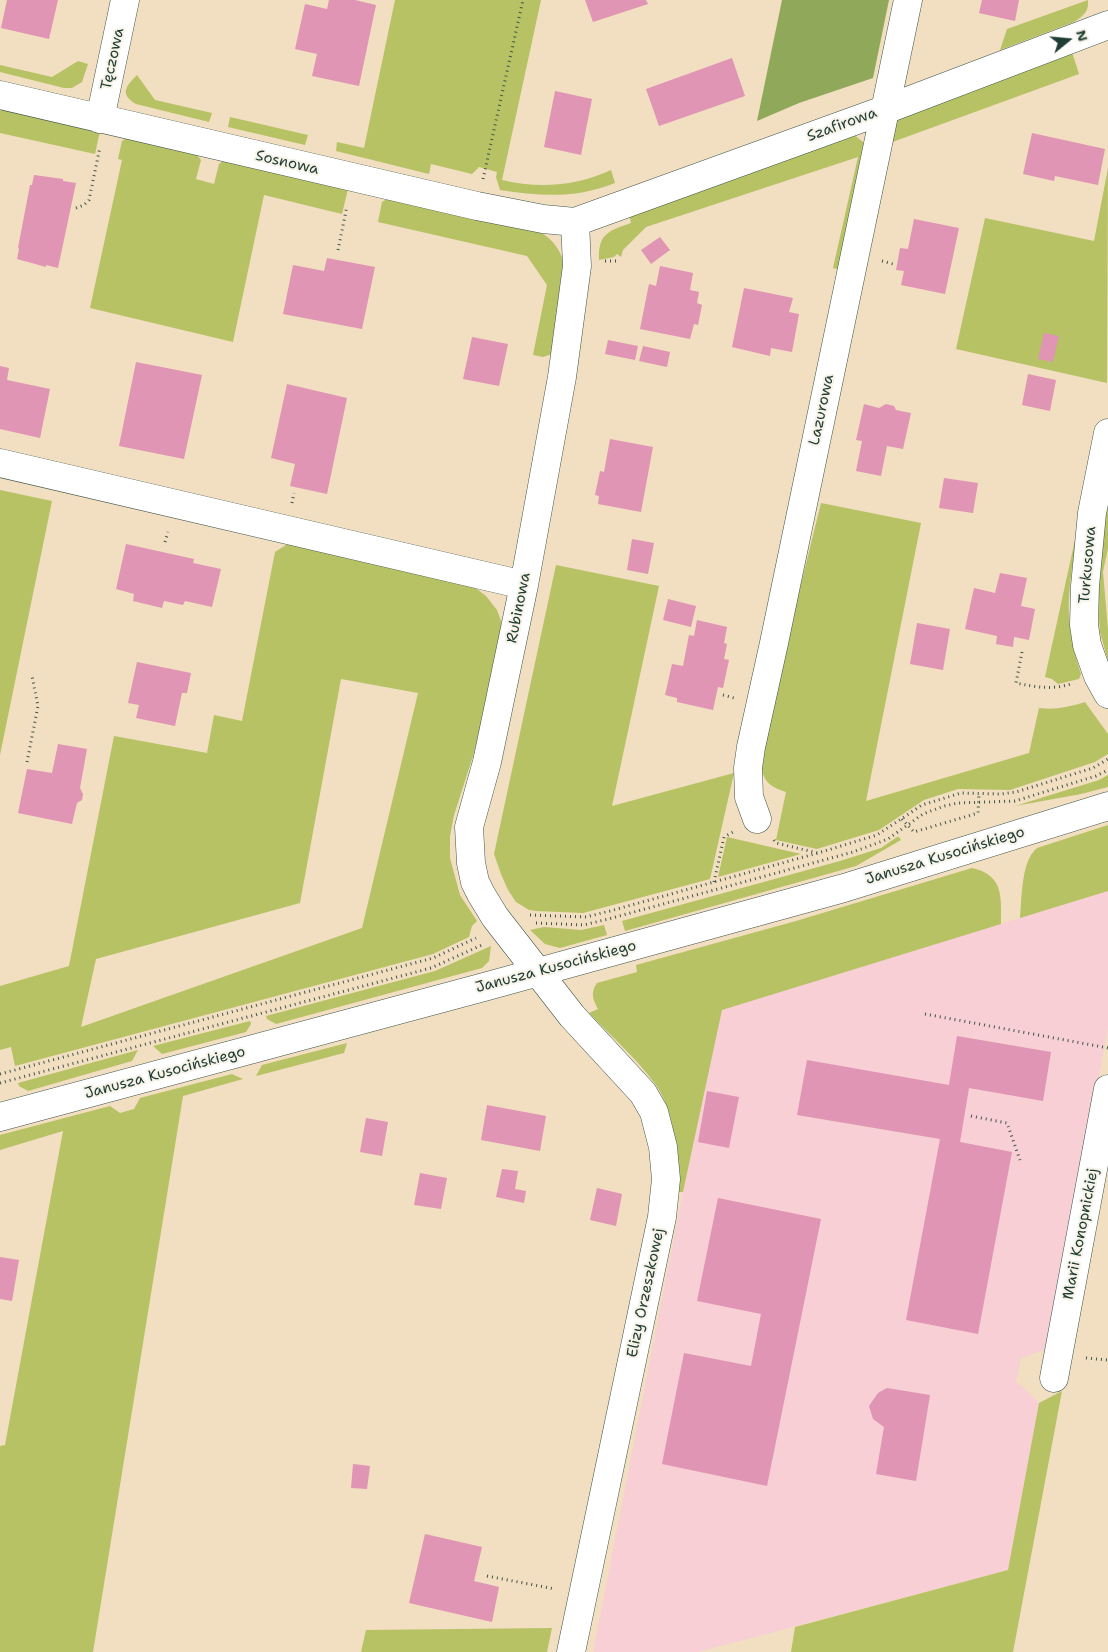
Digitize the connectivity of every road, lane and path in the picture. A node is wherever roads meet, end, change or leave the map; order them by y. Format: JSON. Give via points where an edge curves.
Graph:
{"nodes":[{"id":1,"x":125,"y":0,"type":"edge"},
{"id":2,"x":523,"y":0,"type":"edge"},
{"id":3,"x":908,"y":0,"type":"edge"},
{"id":4,"x":1108,"y":25,"type":"edge"},
{"id":5,"x":0,"y":95,"type":"edge"},
{"id":6,"x":887,"y":109,"type":"junction"},
{"id":7,"x":103,"y":119,"type":"junction"},
{"id":8,"x":353,"y":178,"type":"junction"},
{"id":9,"x":477,"y":206,"type":"junction"},
{"id":10,"x":76,"y":208,"type":"dead end"},
{"id":11,"x":575,"y":222,"type":"junction"},
{"id":12,"x":338,"y":250,"type":"dead end"},
{"id":13,"x":1108,"y":433,"type":"edge"},
{"id":14,"x":0,"y":463,"type":"edge"},
{"id":15,"x":524,"y":585,"type":"junction"},
{"id":16,"x":1022,"y":652,"type":"dead end"},
{"id":17,"x":32,"y":676,"type":"dead end"},
{"id":18,"x":1103,"y":685,"type":"edge"},
{"id":19,"x":1108,"y":759,"type":"edge"},
{"id":20,"x":27,"y":762,"type":"dead end"},
{"id":21,"x":1108,"y":770,"type":"edge"},
{"id":22,"x":979,"y":794,"type":"junction"},
{"id":23,"x":979,"y":802,"type":"junction"},
{"id":24,"x":1108,"y":806,"type":"edge"},
{"id":25,"x":902,"y":818,"type":"junction"},
{"id":26,"x":757,"y":819,"type":"junction"},
{"id":27,"x":907,"y":824,"type":"junction"},
{"id":28,"x":818,"y":853,"type":"junction"},
{"id":29,"x":714,"y":882,"type":"junction"},
{"id":30,"x":504,"y":928,"type":"junction"},
{"id":31,"x":538,"y":973,"type":"junction"},
{"id":32,"x":925,"y":1014,"type":"dead end"},
{"id":33,"x":1108,"y":1048,"type":"edge"},
{"id":34,"x":0,"y":1074,"type":"edge"},
{"id":35,"x":0,"y":1083,"type":"edge"},
{"id":36,"x":1108,"y":1090,"type":"edge"},
{"id":37,"x":971,"y":1116,"type":"dead end"},
{"id":38,"x":0,"y":1117,"type":"edge"},
{"id":39,"x":1020,"y":1160,"type":"dead end"},
{"id":40,"x":1054,"y":1378,"type":"dead end"},
{"id":41,"x":487,"y":1576,"type":"dead end"},
{"id":42,"x":583,"y":1594,"type":"junction"},
{"id":43,"x":571,"y":1652,"type":"edge"}],
"edges":[{"from":1,"to":7,"type":"street","name":"Tęczowa"},
{"from":2,"to":9,"type":"path"},
{"from":3,"to":6,"type":"street","name":"Lazurowa"},
{"from":4,"to":6,"type":"street","name":"Szafirowa"},
{"from":5,"to":7,"type":"street","name":"Sosnowa"},
{"from":6,"to":11,"type":"street","name":"Szafirowa"},
{"from":6,"to":26,"type":"street","name":"Lazurowa","via":[[750,747],[750,797]]},
{"from":7,"to":8,"type":"street","name":"Sosnowa"},
{"from":7,"to":10,"type":"path","via":[[89,200]]},
{"from":8,"to":9,"type":"street","name":"Sosnowa"},
{"from":8,"to":12,"type":"path"},
{"from":9,"to":11,"type":"street","name":"Sosnowa","via":[[543,220]]},
{"from":11,"to":15,"type":"street","name":"Rubinowa","via":[[577,266],[571,319]]},
{"from":13,"to":18,"type":"street","name":"Turkusowa","via":[[1092,513],[1084,606],[1087,645]]},
{"from":14,"to":15,"type":"street"},
{"from":15,"to":30,"type":"street","name":"Rubinowa","via":[[487,762],[469,827],[475,882]]},
{"from":16,"to":18,"type":"path","via":[[1016,683],[1042,688]]},
{"from":17,"to":20,"type":"path","via":[[38,706]]},
{"from":19,"to":22,"type":"path","via":[[1093,768],[1016,792]]},
{"from":21,"to":23,"type":"path","via":[[1015,801]]},
{"from":22,"to":23,"type":"path"},
{"from":22,"to":25,"type":"path","via":[[962,793],[929,802]]},
{"from":23,"to":27,"type":"path","via":[[944,806]]},
{"from":23,"to":27,"type":"path","via":[[978,813],[914,832]]},
{"from":24,"to":31,"type":"street","name":"Janusza Kusocińskiego","via":[[844,888]]},
{"from":25,"to":27,"type":"path"},
{"from":25,"to":28,"type":"path","via":[[877,835]]},
{"from":26,"to":28,"type":"path","via":[[776,843]]},
{"from":26,"to":29,"type":"path","via":[[724,837]]},
{"from":27,"to":30,"type":"path","via":[[888,839],[852,852],[584,925],[535,923]]},
{"from":28,"to":29,"type":"path"},
{"from":29,"to":30,"type":"path","via":[[586,917],[520,913]]},
{"from":30,"to":31,"type":"street","name":"Rubinowa"},
{"from":30,"to":34,"type":"path","via":[[483,930],[475,938],[433,958]]},
{"from":30,"to":35,"type":"path","via":[[431,968]]},
{"from":31,"to":38,"type":"street","name":"Janusza Kusocińskiego"},
{"from":31,"to":42,"type":"street","name":"Elizy Orzeszkowej","via":[[643,1093],[654,1112],[666,1180],[662,1217]]},
{"from":32,"to":33,"type":"path"},
{"from":36,"to":40,"type":"street","name":"Marii Konopnickiej"},
{"from":37,"to":39,"type":"path","via":[[1007,1123]]},
{"from":41,"to":42,"type":"path"},
{"from":42,"to":43,"type":"street","name":"Elizy Orzeszkowej"}]}
